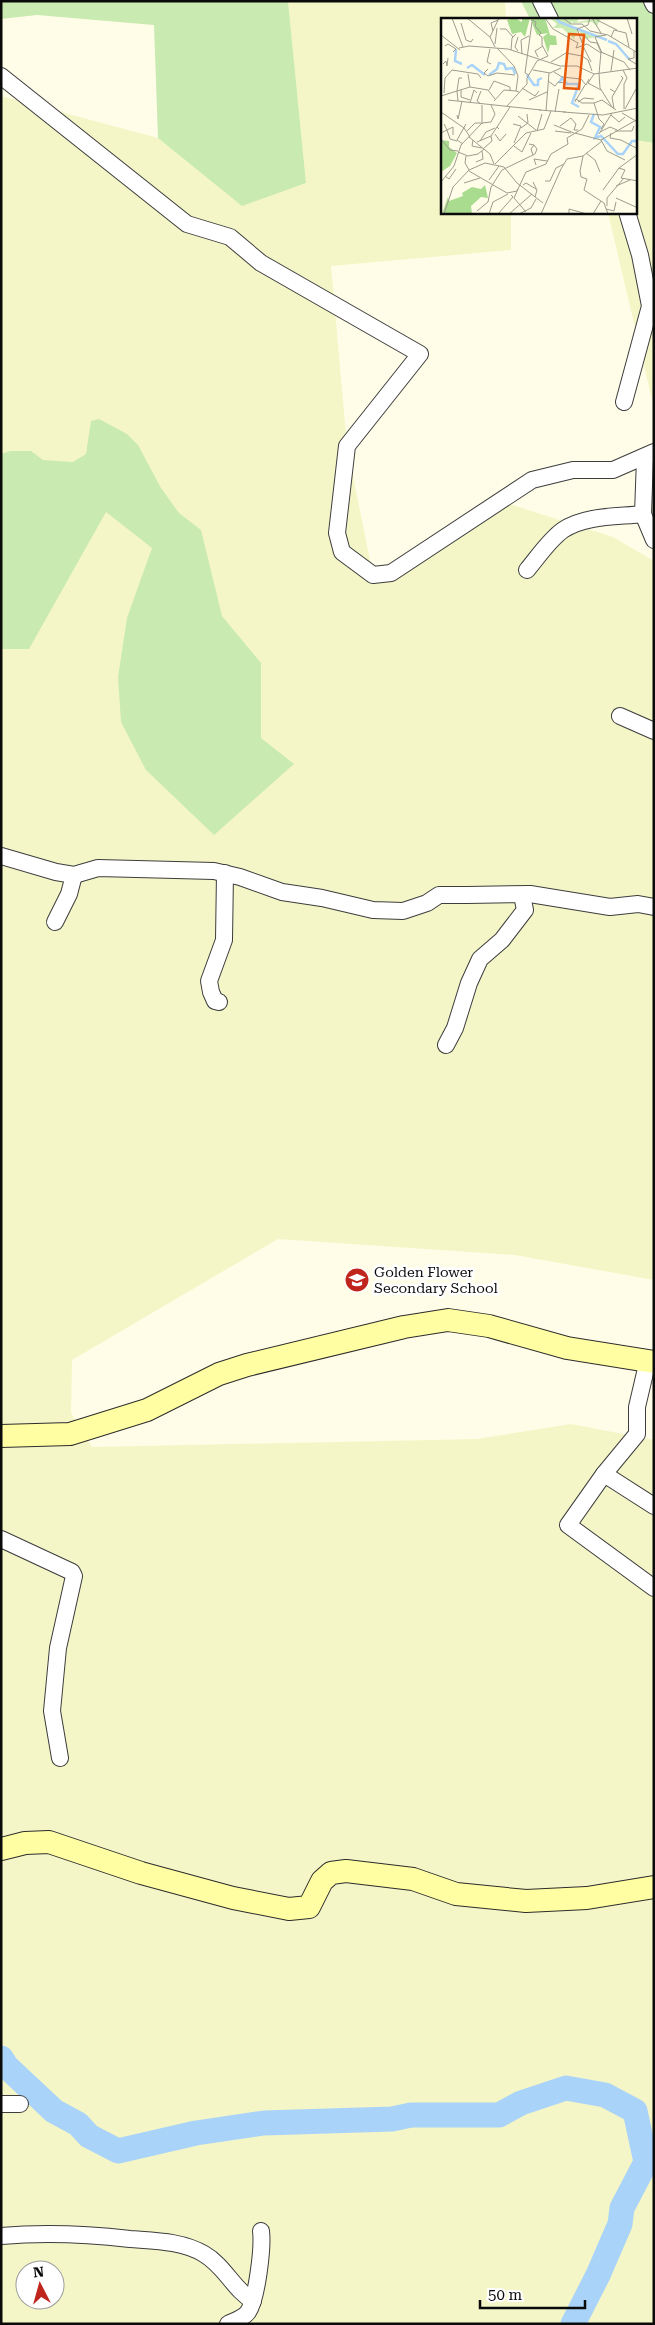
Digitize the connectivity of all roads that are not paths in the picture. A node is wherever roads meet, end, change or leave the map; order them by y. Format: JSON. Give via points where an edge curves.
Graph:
{"nodes":[{"id":1,"x":541,"y":1,"type":"edge"},
{"id":2,"x":652,"y":1,"type":"edge"},
{"id":3,"x":654,"y":4,"type":"edge"},
{"id":4,"x":550,"y":18,"type":"edge"},
{"id":5,"x":1,"y":76,"type":"edge"},
{"id":6,"x":628,"y":214,"type":"edge"},
{"id":7,"x":624,"y":402,"type":"dead end"},
{"id":8,"x":649,"y":455,"type":"edge"},
{"id":9,"x":643,"y":514,"type":"junction"},
{"id":10,"x":654,"y":540,"type":"edge"},
{"id":11,"x":527,"y":570,"type":"dead end"},
{"id":12,"x":620,"y":716,"type":"dead end"},
{"id":13,"x":654,"y":731,"type":"edge"},
{"id":14,"x":1,"y":856,"type":"edge"},
{"id":15,"x":225,"y":873,"type":"junction"},
{"id":16,"x":74,"y":875,"type":"junction"},
{"id":17,"x":522,"y":895,"type":"junction"},
{"id":18,"x":654,"y":907,"type":"edge"},
{"id":19,"x":55,"y":922,"type":"dead end"},
{"id":20,"x":219,"y":1002,"type":"dead end"},
{"id":21,"x":446,"y":1045,"type":"dead end"},
{"id":22,"x":651,"y":1361,"type":"edge"},
{"id":23,"x":1,"y":1436,"type":"edge"},
{"id":24,"x":604,"y":1474,"type":"junction"},
{"id":25,"x":654,"y":1506,"type":"edge"},
{"id":26,"x":1,"y":1539,"type":"edge"},
{"id":27,"x":654,"y":1588,"type":"edge"},
{"id":28,"x":60,"y":1758,"type":"dead end"},
{"id":29,"x":1,"y":1849,"type":"edge"},
{"id":30,"x":654,"y":1887,"type":"edge"},
{"id":31,"x":1,"y":2104,"type":"edge"},
{"id":32,"x":20,"y":2104,"type":"dead end"},
{"id":33,"x":261,"y":2231,"type":"dead end"},
{"id":34,"x":1,"y":2236,"type":"edge"},
{"id":35,"x":253,"y":2301,"type":"junction"},
{"id":36,"x":228,"y":2324,"type":"edge"}],
"edges":[{"from":1,"to":4,"type":"street"},
{"from":2,"to":3,"type":"street"},
{"from":5,"to":8,"type":"street","via":[[187,224],[230,237],[261,263],[420,354],[347,446],[337,533],[342,552],[373,576],[391,573],[532,480],[573,470],[613,470]]},
{"from":6,"to":7,"type":"street","via":[[650,306]]},
{"from":8,"to":9,"type":"street"},
{"from":9,"to":10,"type":"street"},
{"from":9,"to":11,"type":"street","via":[[594,519],[564,530]]},
{"from":12,"to":13,"type":"street"},
{"from":14,"to":16,"type":"street"},
{"from":15,"to":16,"type":"street","via":[[98,868]]},
{"from":15,"to":17,"type":"street","via":[[282,892],[373,910],[403,911],[439,896]]},
{"from":15,"to":20,"type":"street","via":[[224,940],[210,981],[211,992]]},
{"from":16,"to":19,"type":"street"},
{"from":17,"to":18,"type":"street","via":[[610,907],[638,904]]},
{"from":17,"to":21,"type":"street","via":[[525,910],[502,940],[480,959],[456,1028]]},
{"from":22,"to":23,"type":"street","via":[[567,1348],[489,1326],[448,1320],[404,1327],[247,1364],[219,1374],[147,1410],[70,1434]]},
{"from":22,"to":24,"type":"street","via":[[637,1407],[637,1434]]},
{"from":24,"to":25,"type":"street"},
{"from":24,"to":27,"type":"street","via":[[568,1525]]},
{"from":26,"to":28,"type":"street","via":[[72,1572],[74,1576],[58,1648],[52,1710]]},
{"from":29,"to":30,"type":"street","via":[[49,1842],[178,1883],[289,1909],[309,1907],[322,1881],[331,1873],[346,1870],[413,1879],[456,1894],[526,1901],[587,1898]]},
{"from":31,"to":32,"type":"street"},
{"from":33,"to":35,"type":"street","via":[[263,2246]]},
{"from":34,"to":35,"type":"street","via":[[80,2234],[175,2243],[204,2254],[222,2266],[242,2295]]},
{"from":35,"to":36,"type":"street","via":[[248,2313]]}]}
